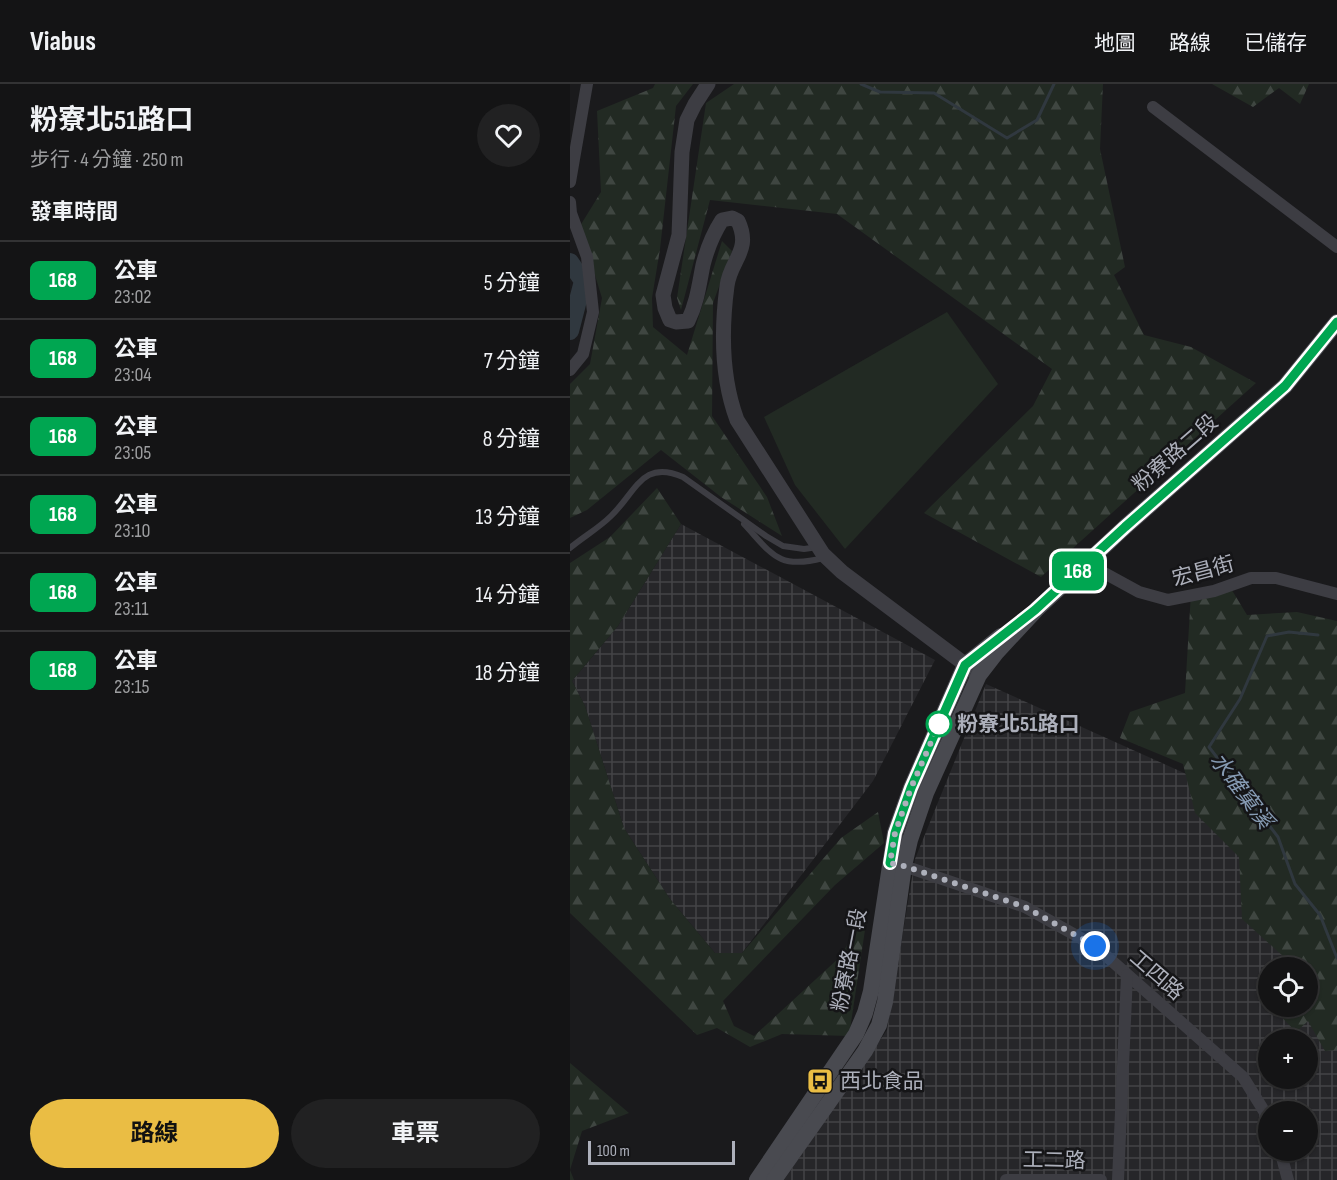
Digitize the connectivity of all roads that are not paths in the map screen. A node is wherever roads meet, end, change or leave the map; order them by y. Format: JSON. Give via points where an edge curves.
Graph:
{"nodes":[{"id":1,"x":587,"y":84,"type":"edge"},
{"id":2,"x":708,"y":84,"type":"edge"},
{"id":3,"x":1153,"y":107,"type":"dead end"},
{"id":4,"x":570,"y":182,"type":"edge"},
{"id":5,"x":570,"y":202,"type":"edge"},
{"id":6,"x":1337,"y":246,"type":"edge"},
{"id":7,"x":1337,"y":322,"type":"edge"},
{"id":8,"x":570,"y":370,"type":"edge"},
{"id":9,"x":734,"y":513,"type":"junction"},
{"id":10,"x":570,"y":548,"type":"edge"},
{"id":11,"x":822,"y":552,"type":"junction"},
{"id":12,"x":1086,"y":563,"type":"junction"},
{"id":13,"x":1337,"y":594,"type":"edge"},
{"id":14,"x":972,"y":670,"type":"junction"},
{"id":15,"x":897,"y":864,"type":"junction"},
{"id":16,"x":1127,"y":975,"type":"junction"},
{"id":17,"x":1258,"y":1101,"type":"edge"},
{"id":18,"x":1283,"y":1161,"type":"edge"},
{"id":19,"x":757,"y":1180,"type":"edge"},
{"id":20,"x":774,"y":1180,"type":"edge"},
{"id":21,"x":1006,"y":1180,"type":"edge"},
{"id":22,"x":1101,"y":1180,"type":"edge"},
{"id":23,"x":1118,"y":1180,"type":"edge"},
{"id":24,"x":1288,"y":1180,"type":"edge"}],
"edges":[{"from":1,"to":4,"type":"street"},
{"from":2,"to":11,"type":"street","via":[[687,120],[679,235],[663,295],[665,308],[670,320],[688,321],[714,233],[722,220],[738,221],[744,239],[727,283],[725,304],[723,358],[729,400],[737,420]]},
{"from":3,"to":6,"type":"street"},
{"from":5,"to":8,"type":"street","via":[[587,257],[593,312],[583,354]]},
{"from":7,"to":12,"type":"main road","name":"粉寮路二段","via":[[1285,386]]},
{"from":9,"to":10,"type":"lane","via":[[683,477],[660,471],[649,473],[610,517]]},
{"from":9,"to":11,"type":"lane","via":[[783,546]]},
{"from":9,"to":11,"type":"lane","via":[[778,559],[793,562]]},
{"from":11,"to":14,"type":"street","via":[[842,572]]},
{"from":12,"to":13,"type":"street","name":"宏昌街","via":[[1139,592],[1168,600],[1214,591],[1251,578],[1276,578]]},
{"from":12,"to":14,"type":"main road","name":"粉寮路二段"},
{"from":14,"to":15,"type":"main road","name":"粉寮路二段","via":[[910,840]]},
{"from":15,"to":16,"type":"street","name":"工四路","via":[[1025,907],[1095,946]]},
{"from":15,"to":19,"type":"main road","name":"粉寮路一段","via":[[871,991],[856,1034]]},
{"from":15,"to":20,"type":"main road","name":"粉寮路一段","via":[[885,1002],[879,1025]]},
{"from":16,"to":17,"type":"street","name":"工四路","via":[[1243,1077]]},
{"from":16,"to":23,"type":"street"},
{"from":18,"to":24,"type":"street"},
{"from":21,"to":22,"type":"street","name":"工二路"}]}
